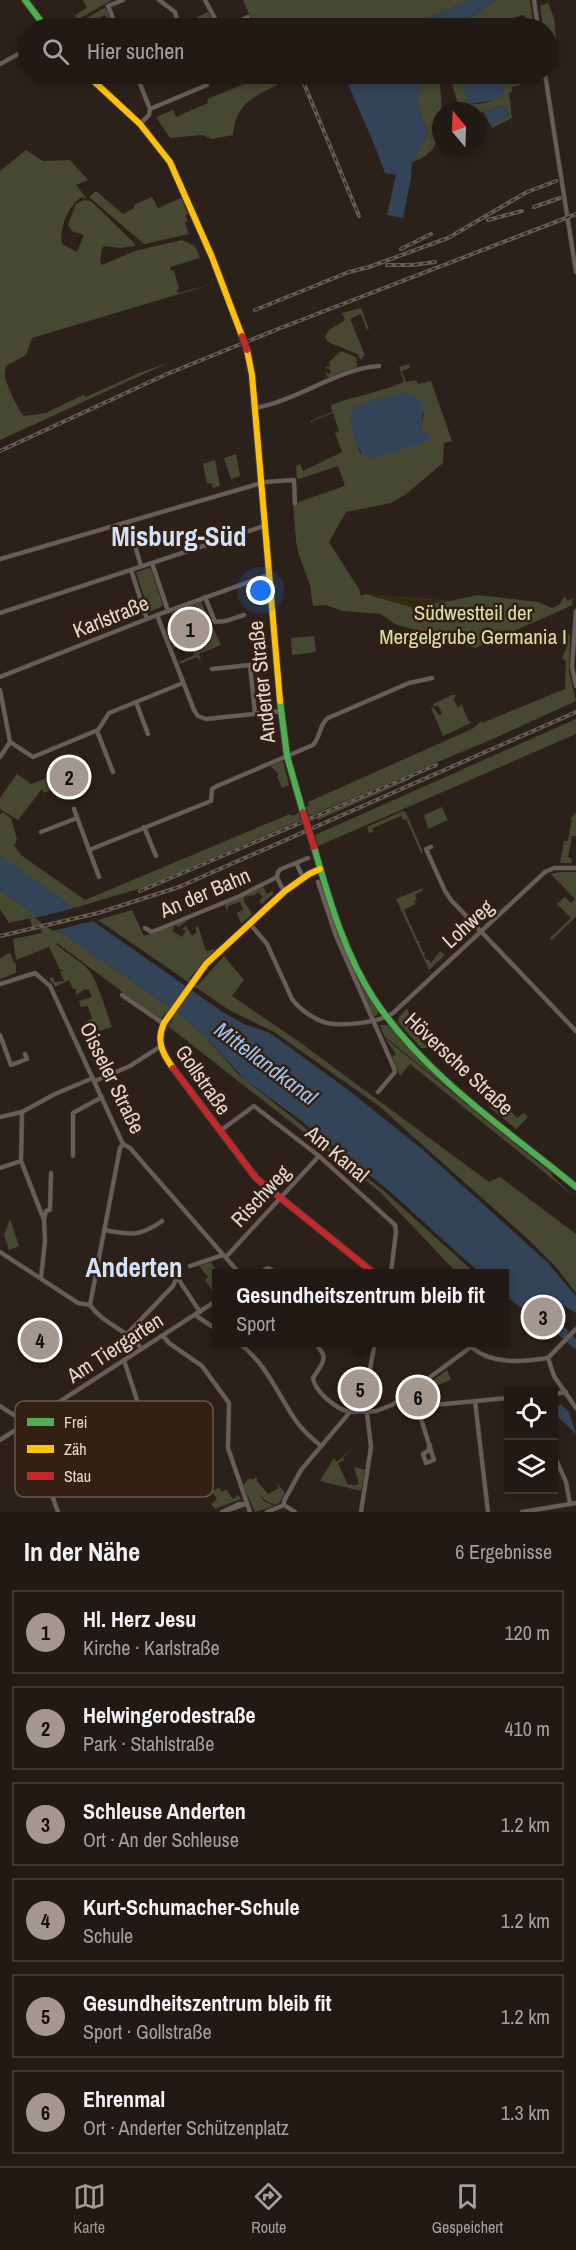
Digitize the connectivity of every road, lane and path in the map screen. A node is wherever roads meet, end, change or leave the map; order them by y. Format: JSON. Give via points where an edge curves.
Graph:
{"nodes":[{"id":1,"x":25,"y":0,"type":"edge"},
{"id":2,"x":123,"y":0,"type":"edge"},
{"id":3,"x":159,"y":0,"type":"edge"},
{"id":4,"x":205,"y":0,"type":"edge"},
{"id":5,"x":534,"y":0,"type":"edge"},
{"id":6,"x":38,"y":18,"type":"edge"},
{"id":7,"x":113,"y":18,"type":"edge"},
{"id":8,"x":176,"y":18,"type":"edge"},
{"id":9,"x":217,"y":18,"type":"edge"},
{"id":10,"x":537,"y":18,"type":"edge"},
{"id":11,"x":18,"y":54,"type":"edge"},
{"id":12,"x":0,"y":64,"type":"edge"},
{"id":13,"x":97,"y":84,"type":"edge"},
{"id":14,"x":140,"y":84,"type":"edge"},
{"id":15,"x":207,"y":84,"type":"edge"},
{"id":16,"x":547,"y":84,"type":"edge"},
{"id":17,"x":150,"y":109,"type":"junction"},
{"id":18,"x":140,"y":124,"type":"junction"},
{"id":19,"x":576,"y":272,"type":"edge"},
{"id":20,"x":379,"y":366,"type":"dead end"},
{"id":21,"x":255,"y":408,"type":"junction"},
{"id":22,"x":260,"y":483,"type":"junction"},
{"id":23,"x":295,"y":504,"type":"dead end"},
{"id":24,"x":128,"y":522,"type":"junction"},
{"id":25,"x":264,"y":526,"type":"junction"},
{"id":26,"x":0,"y":559,"type":"edge"},
{"id":27,"x":152,"y":563,"type":"junction"},
{"id":28,"x":141,"y":566,"type":"junction"},
{"id":29,"x":131,"y":570,"type":"junction"},
{"id":30,"x":268,"y":574,"type":"junction"},
{"id":31,"x":205,"y":597,"type":"junction"},
{"id":32,"x":168,"y":611,"type":"junction"},
{"id":33,"x":576,"y":611,"type":"edge"},
{"id":34,"x":0,"y":613,"type":"edge"},
{"id":35,"x":157,"y":615,"type":"junction"},
{"id":36,"x":244,"y":615,"type":"dead end"},
{"id":37,"x":147,"y":620,"type":"junction"},
{"id":38,"x":212,"y":669,"type":"dead end"},
{"id":39,"x":0,"y":677,"type":"edge"},
{"id":40,"x":432,"y":678,"type":"dead end"},
{"id":41,"x":183,"y":683,"type":"junction"},
{"id":42,"x":576,"y":686,"type":"edge"},
{"id":43,"x":0,"y":690,"type":"edge"},
{"id":44,"x":136,"y":702,"type":"junction"},
{"id":45,"x":281,"y":711,"type":"junction"},
{"id":46,"x":2,"y":713,"type":"edge"},
{"id":47,"x":255,"y":714,"type":"junction"},
{"id":48,"x":97,"y":731,"type":"junction"},
{"id":49,"x":148,"y":734,"type":"dead end"},
{"id":50,"x":10,"y":742,"type":"junction"},
{"id":51,"x":287,"y":756,"type":"junction"},
{"id":52,"x":0,"y":757,"type":"edge"},
{"id":53,"x":113,"y":772,"type":"dead end"},
{"id":54,"x":74,"y":809,"type":"dead end"},
{"id":55,"x":77,"y":818,"type":"junction"},
{"id":56,"x":144,"y":827,"type":"junction"},
{"id":57,"x":41,"y":832,"type":"dead end"},
{"id":58,"x":431,"y":847,"type":"dead end"},
{"id":59,"x":89,"y":850,"type":"junction"},
{"id":60,"x":156,"y":856,"type":"dead end"},
{"id":61,"x":308,"y":858,"type":"dead end"},
{"id":62,"x":296,"y":863,"type":"junction"},
{"id":63,"x":576,"y":868,"type":"edge"},
{"id":64,"x":320,"y":876,"type":"junction"},
{"id":65,"x":99,"y":877,"type":"dead end"},
{"id":66,"x":278,"y":877,"type":"junction"},
{"id":67,"x":303,"y":878,"type":"junction"},
{"id":68,"x":285,"y":891,"type":"junction"},
{"id":69,"x":250,"y":924,"type":"junction"},
{"id":70,"x":145,"y":928,"type":"dead end"},
{"id":71,"x":481,"y":931,"type":"junction"},
{"id":72,"x":0,"y":984,"type":"edge"},
{"id":73,"x":122,"y":995,"type":"dead end"},
{"id":74,"x":387,"y":1018,"type":"junction"},
{"id":75,"x":373,"y":1022,"type":"junction"},
{"id":76,"x":164,"y":1024,"type":"junction"},
{"id":77,"x":576,"y":1031,"type":"edge"},
{"id":78,"x":0,"y":1035,"type":"edge"},
{"id":79,"x":159,"y":1047,"type":"junction"},
{"id":80,"x":25,"y":1054,"type":"dead end"},
{"id":81,"x":94,"y":1079,"type":"junction"},
{"id":82,"x":378,"y":1092,"type":"dead end"},
{"id":83,"x":102,"y":1097,"type":"junction"},
{"id":84,"x":22,"y":1112,"type":"junction"},
{"id":85,"x":0,"y":1117,"type":"edge"},
{"id":86,"x":219,"y":1131,"type":"junction"},
{"id":87,"x":123,"y":1144,"type":"junction"},
{"id":88,"x":73,"y":1156,"type":"dead end"},
{"id":89,"x":319,"y":1156,"type":"junction"},
{"id":90,"x":21,"y":1161,"type":"junction"},
{"id":91,"x":0,"y":1168,"type":"edge"},
{"id":92,"x":51,"y":1173,"type":"dead end"},
{"id":93,"x":576,"y":1187,"type":"edge"},
{"id":94,"x":280,"y":1199,"type":"junction"},
{"id":95,"x":44,"y":1220,"type":"junction"},
{"id":96,"x":162,"y":1221,"type":"dead end"},
{"id":97,"x":104,"y":1230,"type":"junction"},
{"id":98,"x":0,"y":1252,"type":"edge"},
{"id":99,"x":225,"y":1256,"type":"junction"},
{"id":100,"x":190,"y":1266,"type":"dead end"},
{"id":101,"x":236,"y":1269,"type":"edge"},
{"id":102,"x":369,"y":1269,"type":"edge"},
{"id":103,"x":392,"y":1269,"type":"edge"},
{"id":104,"x":41,"y":1278,"type":"junction"},
{"id":105,"x":212,"y":1304,"type":"edge"},
{"id":106,"x":90,"y":1305,"type":"junction"},
{"id":107,"x":200,"y":1312,"type":"junction"},
{"id":108,"x":195,"y":1315,"type":"junction"},
{"id":109,"x":212,"y":1326,"type":"edge"},
{"id":110,"x":576,"y":1329,"type":"edge"},
{"id":111,"x":127,"y":1334,"type":"junction"},
{"id":112,"x":163,"y":1336,"type":"junction"},
{"id":113,"x":243,"y":1347,"type":"edge"},
{"id":114,"x":318,"y":1347,"type":"edge"},
{"id":115,"x":374,"y":1347,"type":"edge"},
{"id":116,"x":471,"y":1347,"type":"joint"},
{"id":117,"x":142,"y":1349,"type":"junction"},
{"id":118,"x":548,"y":1358,"type":"junction"},
{"id":119,"x":124,"y":1360,"type":"junction"},
{"id":120,"x":566,"y":1392,"type":"junction"},
{"id":121,"x":558,"y":1393,"type":"edge"},
{"id":122,"x":409,"y":1394,"type":"junction"},
{"id":123,"x":504,"y":1398,"type":"edge"},
{"id":124,"x":61,"y":1401,"type":"edge"},
{"id":125,"x":137,"y":1401,"type":"edge"},
{"id":126,"x":475,"y":1401,"type":"junction"},
{"id":127,"x":0,"y":1406,"type":"edge"},
{"id":128,"x":417,"y":1406,"type":"junction"},
{"id":129,"x":576,"y":1408,"type":"edge"},
{"id":130,"x":366,"y":1411,"type":"junction"},
{"id":131,"x":350,"y":1412,"type":"junction"},
{"id":132,"x":15,"y":1416,"type":"edge"},
{"id":133,"x":15,"y":1431,"type":"edge"},
{"id":134,"x":0,"y":1440,"type":"edge"},
{"id":135,"x":430,"y":1445,"type":"dead end"},
{"id":136,"x":321,"y":1446,"type":"junction"},
{"id":137,"x":558,"y":1464,"type":"edge"},
{"id":138,"x":53,"y":1497,"type":"edge"},
{"id":139,"x":573,"y":1503,"type":"edge"},
{"id":140,"x":246,"y":1504,"type":"junction"},
{"id":141,"x":284,"y":1504,"type":"junction"},
{"id":142,"x":58,"y":1512,"type":"edge"},
{"id":143,"x":223,"y":1512,"type":"edge"},
{"id":144,"x":250,"y":1512,"type":"edge"},
{"id":145,"x":267,"y":1512,"type":"edge"},
{"id":146,"x":295,"y":1512,"type":"edge"},
{"id":147,"x":361,"y":1512,"type":"edge"},
{"id":148,"x":488,"y":1512,"type":"edge"},
{"id":149,"x":522,"y":1512,"type":"edge"}],
"edges":[{"from":1,"to":6,"type":"main road"},
{"from":2,"to":7,"type":"street","via":[[108,6]]},
{"from":3,"to":8,"type":"street","via":[[175,12]]},
{"from":4,"to":9,"type":"street"},
{"from":5,"to":10,"type":"street"},
{"from":11,"to":12,"type":"street"},
{"from":13,"to":18,"type":"main road","name":"Anderter Straße"},
{"from":14,"to":17,"type":"street"},
{"from":15,"to":17,"type":"street"},
{"from":16,"to":19,"type":"street"},
{"from":17,"to":18,"type":"street"},
{"from":18,"to":21,"type":"main road","name":"Anderter Straße","bridge":true,"via":[[162,151],[180,183],[212,257],[247,350]]},
{"from":20,"to":21,"type":"street","via":[[361,368]]},
{"from":21,"to":22,"type":"main road","name":"Anderter Straße"},
{"from":22,"to":23,"type":"street","via":[[294,480]]},
{"from":22,"to":24,"type":"street"},
{"from":22,"to":25,"type":"main road","name":"Anderter Straße"},
{"from":24,"to":26,"type":"street"},
{"from":24,"to":28,"type":"street"},
{"from":25,"to":27,"type":"street"},
{"from":25,"to":30,"type":"main road","name":"Anderter Straße"},
{"from":27,"to":28,"type":"street"},
{"from":27,"to":32,"type":"street"},
{"from":28,"to":29,"type":"street"},
{"from":29,"to":34,"type":"street"},
{"from":29,"to":37,"type":"street"},
{"from":30,"to":31,"type":"street","name":"Karlstraße"},
{"from":30,"to":45,"type":"main road","name":"Anderter Straße"},
{"from":31,"to":32,"type":"street","name":"Karlstraße"},
{"from":31,"to":36,"type":"street","via":[[215,622]]},
{"from":32,"to":35,"type":"street","name":"Karlstraße"},
{"from":33,"to":42,"type":"street","via":[[572,671]]},
{"from":35,"to":37,"type":"street","name":"Karlstraße"},
{"from":35,"to":41,"type":"street"},
{"from":37,"to":39,"type":"street","name":"Karlstraße"},
{"from":38,"to":47,"type":"street","via":[[250,664]]},
{"from":40,"to":51,"type":"street","via":[[409,682],[328,718],[315,743]]},
{"from":41,"to":44,"type":"street"},
{"from":41,"to":47,"type":"street","via":[[201,718]]},
{"from":43,"to":46,"type":"street"},
{"from":44,"to":48,"type":"street","via":[[109,713]]},
{"from":44,"to":49,"type":"street"},
{"from":45,"to":47,"type":"street"},
{"from":45,"to":51,"type":"main road","name":"Anderter Straße"},
{"from":46,"to":50,"type":"street"},
{"from":48,"to":50,"type":"street","via":[[33,757]]},
{"from":48,"to":53,"type":"street"},
{"from":50,"to":52,"type":"street"},
{"from":51,"to":56,"type":"street","via":[[217,786],[212,789],[210,801]]},
{"from":51,"to":64,"type":"main road","name":"Anderter Straße","bridge":true},
{"from":54,"to":55,"type":"street"},
{"from":55,"to":57,"type":"street"},
{"from":55,"to":59,"type":"street"},
{"from":56,"to":59,"type":"street"},
{"from":56,"to":60,"type":"street"},
{"from":58,"to":71,"type":"street","via":[[426,849],[445,891]]},
{"from":59,"to":65,"type":"street"},
{"from":61,"to":62,"type":"street","name":"An der Bahn"},
{"from":62,"to":66,"type":"street","name":"An der Bahn","via":[[281,869]]},
{"from":62,"to":67,"type":"street"},
{"from":63,"to":71,"type":"street","name":"Lohweg","via":[[545,872]]},
{"from":64,"to":67,"type":"main road","name":"Gollstraße"},
{"from":64,"to":74,"type":"main road","name":"Höversche Straße","via":[[354,962]]},
{"from":64,"to":75,"type":"street","via":[[334,930]]},
{"from":66,"to":68,"type":"street","name":"An der Bahn"},
{"from":66,"to":70,"type":"street","name":"An der Bahn","via":[[152,932]]},
{"from":67,"to":68,"type":"main road","name":"Gollstraße"},
{"from":68,"to":69,"type":"main road","name":"Gollstraße"},
{"from":69,"to":75,"type":"street","via":[[267,944],[298,1007],[326,1023]]},
{"from":69,"to":76,"type":"main road","name":"Gollstraße","via":[[206,964]]},
{"from":71,"to":74,"type":"street","name":"Lohweg"},
{"from":71,"to":77,"type":"street"},
{"from":72,"to":81,"type":"street","name":"Oisseler Straße","via":[[35,973],[44,980],[53,991]]},
{"from":73,"to":76,"type":"street"},
{"from":74,"to":75,"type":"street"},
{"from":74,"to":93,"type":"main road","name":"Höversche Straße","via":[[434,1069]]},
{"from":75,"to":82,"type":"street","via":[[395,1072]]},
{"from":76,"to":79,"type":"main road","name":"Gollstraße"},
{"from":78,"to":80,"type":"street","via":[[11,1065],[27,1059]]},
{"from":79,"to":81,"type":"street","via":[[130,1066]]},
{"from":79,"to":86,"type":"main road","name":"Gollstraße"},
{"from":81,"to":83,"type":"street","name":"Oisseler Straße"},
{"from":81,"to":84,"type":"street"},
{"from":83,"to":87,"type":"street","name":"Oisseler Straße"},
{"from":83,"to":88,"type":"street","via":[[73,1113]]},
{"from":84,"to":85,"type":"street"},
{"from":84,"to":90,"type":"street"},
{"from":86,"to":89,"type":"street","name":"Am Kanal","via":[[254,1106]]},
{"from":86,"to":94,"type":"main road","name":"Gollstraße","via":[[256,1178]]},
{"from":87,"to":97,"type":"street"},
{"from":87,"to":99,"type":"street","name":"Oisseler Straße"},
{"from":89,"to":94,"type":"street","name":"Rischweg"},
{"from":89,"to":103,"type":"street","name":"Am Kanal","via":[[395,1225]]},
{"from":90,"to":91,"type":"street"},
{"from":90,"to":95,"type":"street"},
{"from":92,"to":95,"type":"street","via":[[50,1210]]},
{"from":94,"to":99,"type":"street","name":"Rischweg"},
{"from":94,"to":102,"type":"main road","name":"Gollstraße"},
{"from":95,"to":104,"type":"street"},
{"from":96,"to":97,"type":"street","via":[[141,1233]]},
{"from":97,"to":106,"type":"street"},
{"from":98,"to":104,"type":"street"},
{"from":99,"to":100,"type":"street","name":"Rischweg"},
{"from":99,"to":101,"type":"street","name":"Oisseler Straße"},
{"from":104,"to":106,"type":"street","via":[[78,1303]]},
{"from":105,"to":107,"type":"street","name":"Am Tiergarten"},
{"from":106,"to":111,"type":"street"},
{"from":107,"to":108,"type":"street","name":"Am Tiergarten"},
{"from":107,"to":111,"type":"street","via":[[177,1277]]},
{"from":108,"to":109,"type":"street"},
{"from":108,"to":112,"type":"street","name":"Am Tiergarten"},
{"from":110,"to":118,"type":"street"},
{"from":111,"to":117,"type":"street"},
{"from":112,"to":117,"type":"street","name":"Am Tiergarten"},
{"from":112,"to":140,"type":"street","via":[[202,1366],[229,1403],[228,1448]]},
{"from":113,"to":136,"type":"street","via":[[264,1368],[294,1419]]},
{"from":114,"to":131,"type":"street","via":[[324,1358],[313,1378],[315,1386]]},
{"from":115,"to":130,"type":"street"},
{"from":116,"to":118,"type":"street","via":[[505,1361]]},
{"from":116,"to":122,"type":"street"},
{"from":117,"to":119,"type":"street","name":"Am Tiergarten"},
{"from":118,"to":120,"type":"street","via":[[554,1376]]},
{"from":119,"to":124,"type":"street","name":"Am Tiergarten"},
{"from":119,"to":125,"type":"street"},
{"from":120,"to":121,"type":"street"},
{"from":120,"to":129,"type":"street"},
{"from":122,"to":128,"type":"street"},
{"from":122,"to":130,"type":"street","via":[[386,1408]]},
{"from":123,"to":126,"type":"street"},
{"from":126,"to":128,"type":"street"},
{"from":126,"to":148,"type":"street"},
{"from":127,"to":132,"type":"street"},
{"from":128,"to":135,"type":"street"},
{"from":130,"to":131,"type":"street"},
{"from":130,"to":147,"type":"street","via":[[370,1447]]},
{"from":131,"to":136,"type":"street"},
{"from":133,"to":134,"type":"street","name":"Am Tiergarten"},
{"from":136,"to":141,"type":"street","via":[[301,1470]]},
{"from":137,"to":139,"type":"street"},
{"from":138,"to":142,"type":"street"},
{"from":139,"to":149,"type":"street"},
{"from":140,"to":143,"type":"street"},
{"from":140,"to":144,"type":"street"},
{"from":141,"to":145,"type":"street"},
{"from":141,"to":146,"type":"street"}]}
